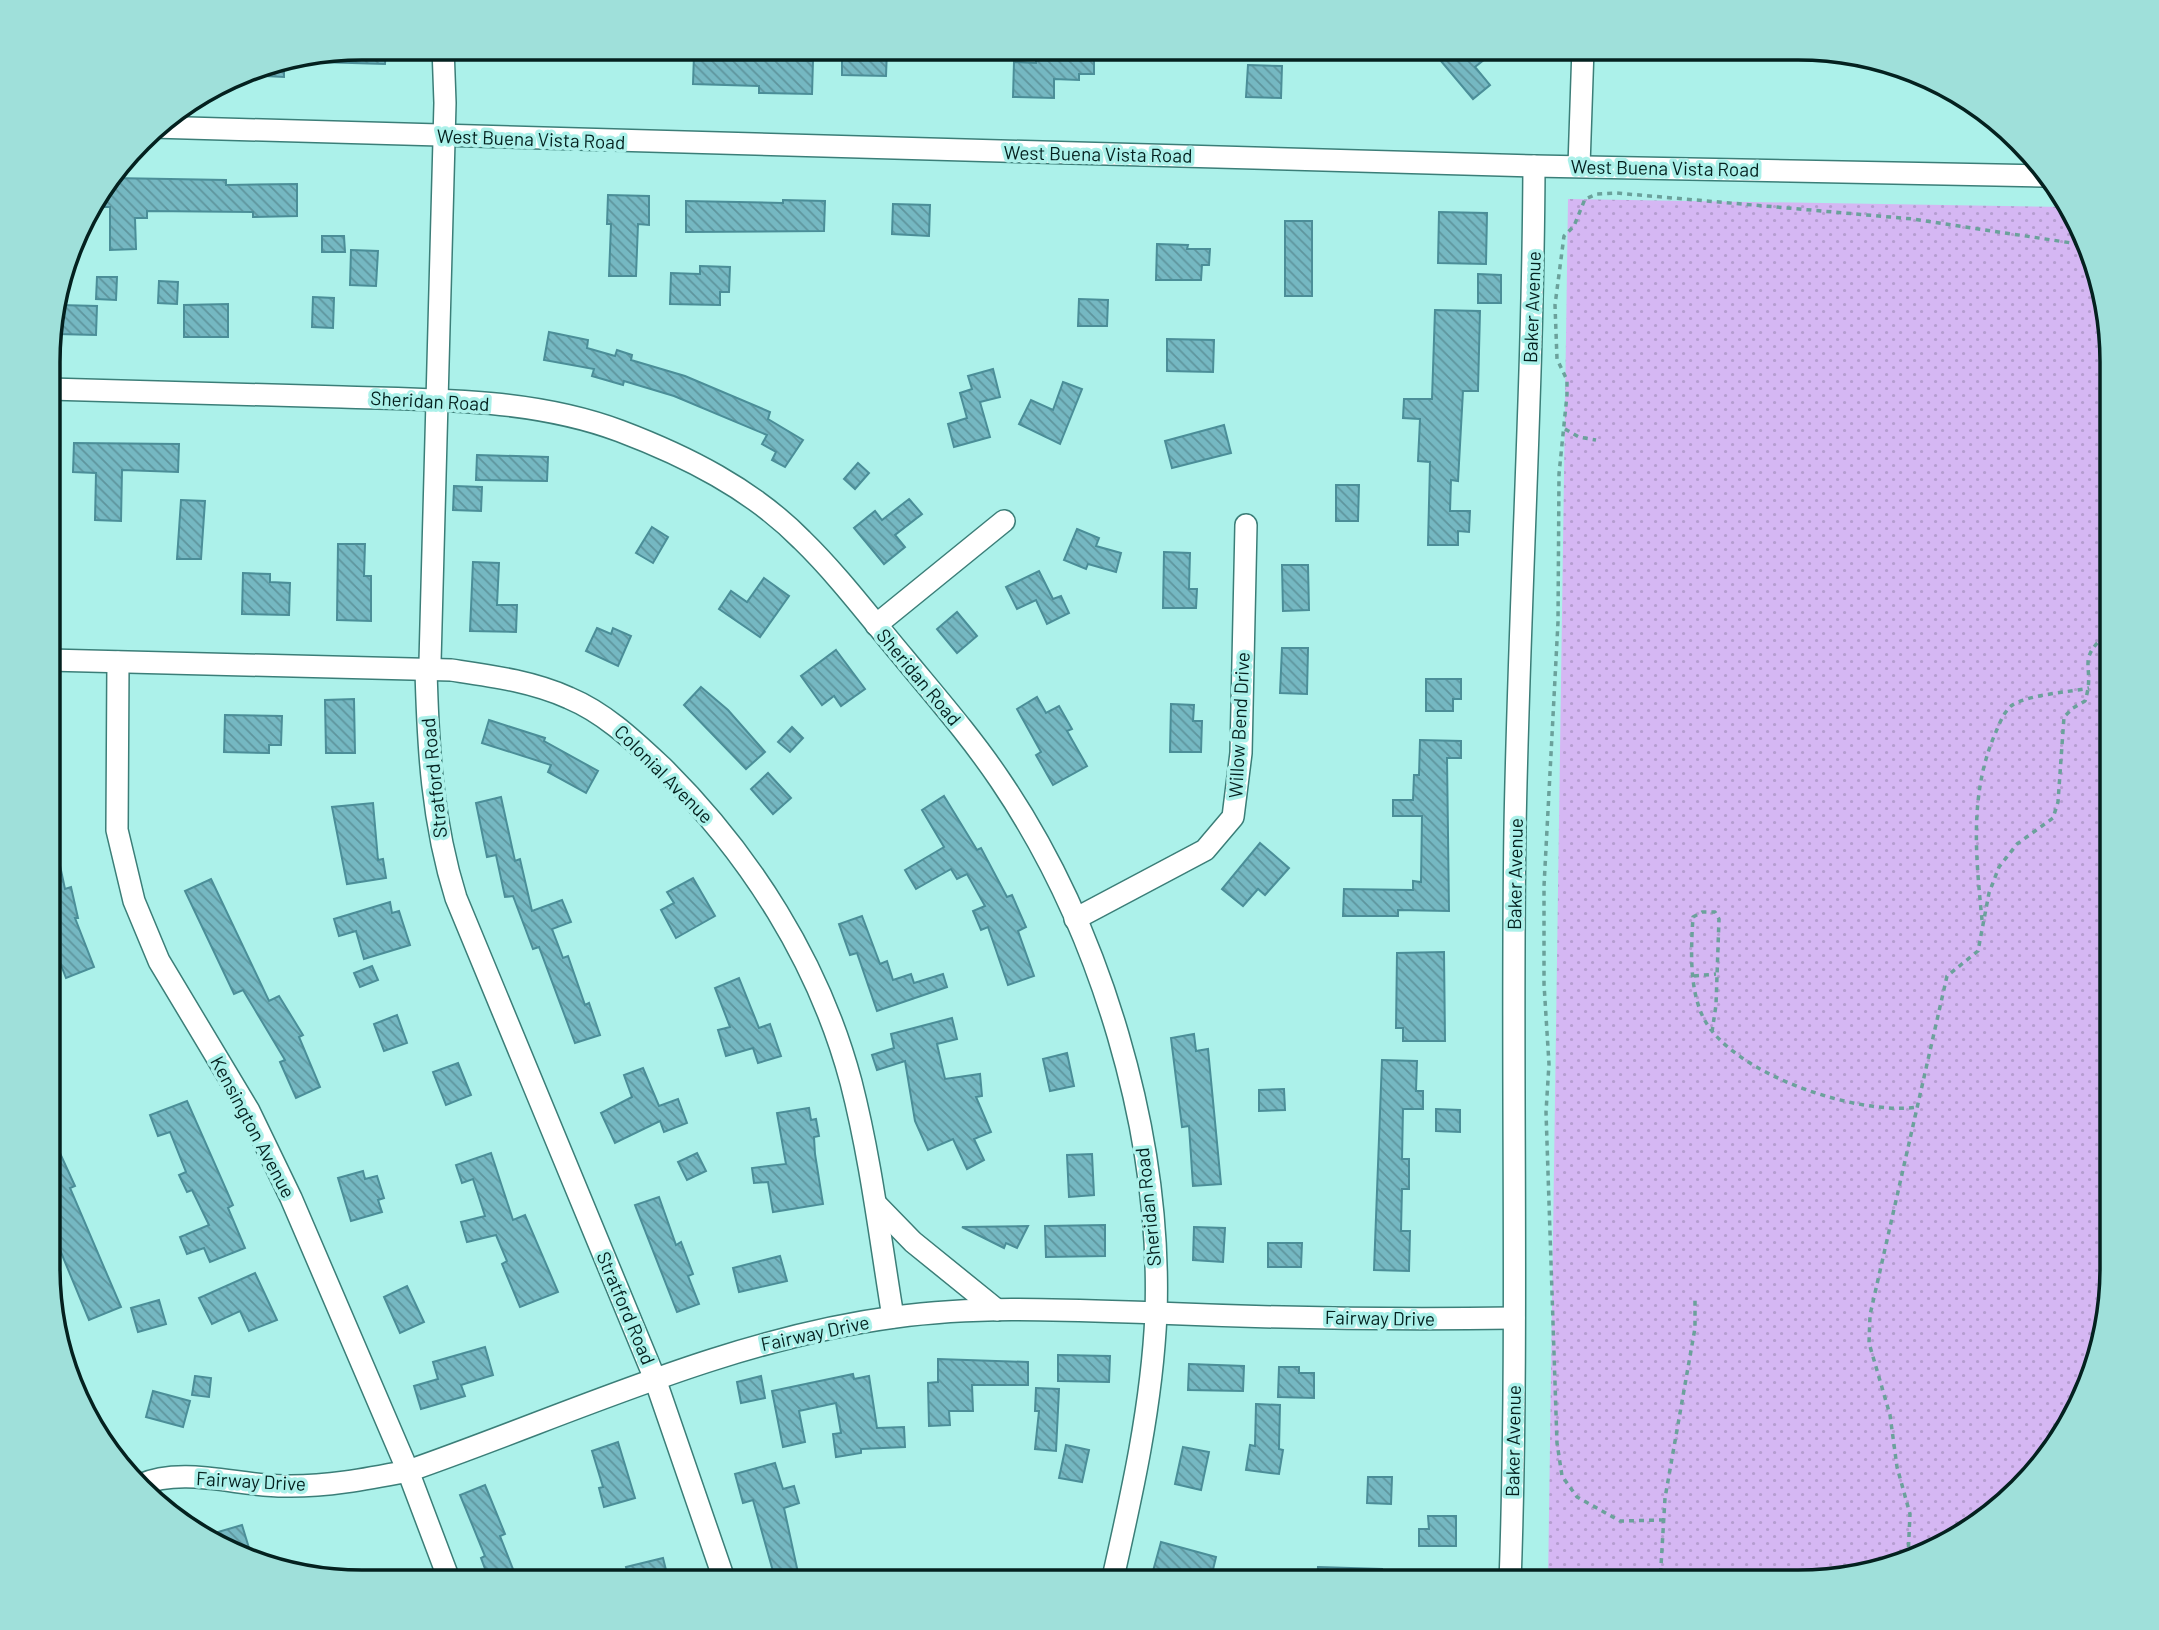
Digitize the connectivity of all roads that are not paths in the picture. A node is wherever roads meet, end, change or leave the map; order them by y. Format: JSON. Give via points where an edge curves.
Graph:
{"nodes":[{"id":1,"x":443,"y":60,"type":"edge"},
{"id":2,"x":1583,"y":60,"type":"edge"},
{"id":3,"x":171,"y":128,"type":"edge"},
{"id":4,"x":443,"y":136,"type":"junction"},
{"id":5,"x":1534,"y":166,"type":"junction"},
{"id":6,"x":1579,"y":166,"type":"junction"},
{"id":7,"x":2035,"y":176,"type":"edge"},
{"id":8,"x":60,"y":389,"type":"edge"},
{"id":9,"x":436,"y":400,"type":"junction"},
{"id":10,"x":1004,"y":521,"type":"dead end"},
{"id":11,"x":1246,"y":525,"type":"dead end"},
{"id":12,"x":876,"y":625,"type":"junction"},
{"id":13,"x":60,"y":660,"type":"edge"},
{"id":14,"x":118,"y":662,"type":"junction"},
{"id":15,"x":426,"y":669,"type":"junction"},
{"id":16,"x":1075,"y":919,"type":"junction"},
{"id":17,"x":877,"y":1205,"type":"junction"},
{"id":18,"x":997,"y":1310,"type":"junction"},
{"id":19,"x":1156,"y":1313,"type":"junction"},
{"id":20,"x":893,"y":1317,"type":"junction"},
{"id":21,"x":1514,"y":1318,"type":"junction"},
{"id":22,"x":655,"y":1379,"type":"junction"},
{"id":23,"x":408,"y":1471,"type":"junction"},
{"id":24,"x":148,"y":1482,"type":"edge"},
{"id":25,"x":445,"y":1570,"type":"edge"},
{"id":26,"x":721,"y":1570,"type":"edge"},
{"id":27,"x":1115,"y":1570,"type":"edge"},
{"id":28,"x":1510,"y":1570,"type":"edge"}],
"edges":[{"from":1,"to":4,"type":"street","name":"Stratford Road"},
{"from":2,"to":6,"type":"street"},
{"from":3,"to":4,"type":"street","name":"West Buena Vista Road"},
{"from":4,"to":5,"type":"street","name":"West Buena Vista Road"},
{"from":4,"to":9,"type":"street","name":"Stratford Road"},
{"from":5,"to":6,"type":"street","name":"West Buena Vista Road"},
{"from":5,"to":21,"type":"street","name":"Baker Avenue","via":[[1516,826]]},
{"from":6,"to":7,"type":"street","name":"West Buena Vista Road"},
{"from":8,"to":9,"type":"street","name":"Sheridan Road"},
{"from":9,"to":12,"type":"street","name":"Sheridan Road","via":[[541,409],[616,429],[690,460],[778,518],[804,541]]},
{"from":9,"to":15,"type":"street","name":"Stratford Road","via":[[430,662]]},
{"from":10,"to":12,"type":"street"},
{"from":11,"to":16,"type":"street","name":"Willow Bend Drive","via":[[1241,753],[1233,817],[1205,850]]},
{"from":12,"to":16,"type":"street","name":"Sheridan Road","via":[[1002,782]]},
{"from":13,"to":14,"type":"street","name":"Colonial Avenue"},
{"from":14,"to":15,"type":"street","name":"Colonial Avenue"},
{"from":14,"to":23,"type":"street","name":"Kensington Avenue","via":[[117,830],[134,901],[159,961],[248,1111],[285,1186]]},
{"from":15,"to":17,"type":"street","name":"Colonial Avenue","via":[[514,679],[570,698],[612,723],[693,798],[773,904],[817,986],[850,1081]]},
{"from":15,"to":22,"type":"street","name":"Stratford Road","via":[[429,767],[444,861]]},
{"from":16,"to":19,"type":"street","name":"Sheridan Road","via":[[1114,1021],[1137,1115],[1153,1229]]},
{"from":17,"to":18,"type":"street","via":[[913,1242]]},
{"from":17,"to":20,"type":"street","name":"Colonial Avenue"},
{"from":18,"to":19,"type":"street","name":"Fairway Drive"},
{"from":18,"to":20,"type":"street","name":"Fairway Drive"},
{"from":19,"to":21,"type":"street","name":"Fairway Drive"},
{"from":19,"to":27,"type":"street","name":"Sheridan Road","via":[[1143,1441]]},
{"from":20,"to":22,"type":"street","name":"Fairway Drive","via":[[750,1348]]},
{"from":21,"to":28,"type":"street","name":"Baker Avenue"},
{"from":22,"to":23,"type":"street","name":"Fairway Drive"},
{"from":22,"to":26,"type":"street","name":"Stratford Road"},
{"from":23,"to":24,"type":"street","name":"Fairway Drive","via":[[297,1486],[170,1476]]},
{"from":23,"to":25,"type":"street","name":"Kensington Avenue"}]}
